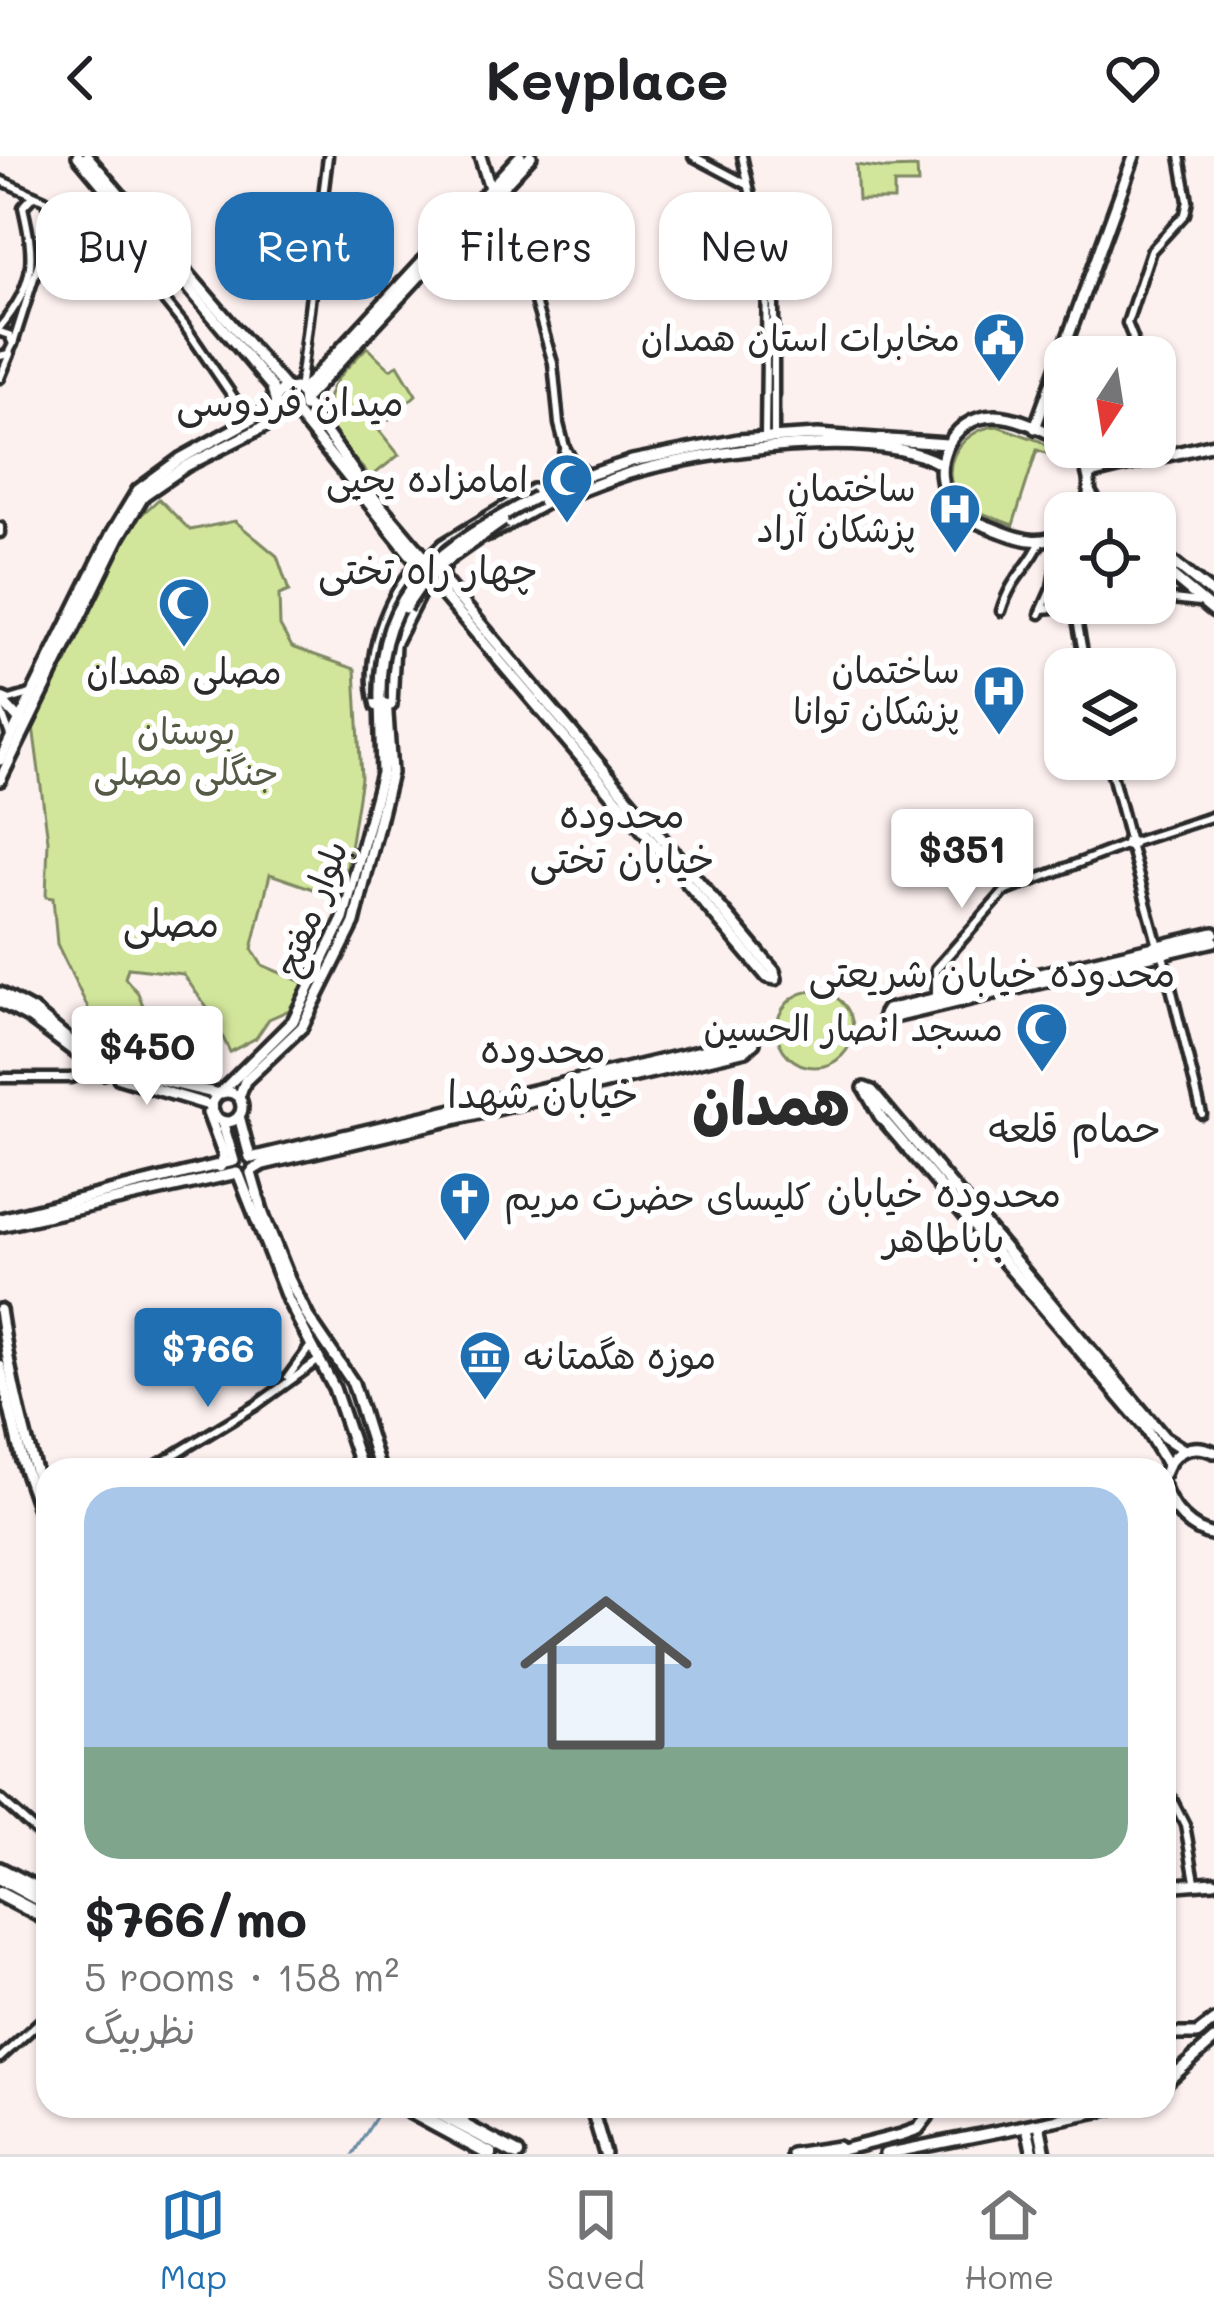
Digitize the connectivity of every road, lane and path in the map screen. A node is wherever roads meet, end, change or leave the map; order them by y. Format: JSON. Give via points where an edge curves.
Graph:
{"nodes":[{"id":1,"x":78,"y":156,"type":"edge"},
{"id":2,"x":87,"y":156,"type":"edge"},
{"id":3,"x":328,"y":156,"type":"edge"},
{"id":4,"x":480,"y":156,"type":"edge"},
{"id":5,"x":531,"y":156,"type":"edge"},
{"id":6,"x":693,"y":156,"type":"edge"},
{"id":7,"x":742,"y":156,"type":"edge"},
{"id":8,"x":1132,"y":156,"type":"edge"},
{"id":9,"x":1180,"y":156,"type":"edge"},
{"id":10,"x":517,"y":164,"type":"edge"},
{"id":11,"x":0,"y":180,"type":"edge"},
{"id":12,"x":749,"y":185,"type":"junction"},
{"id":13,"x":491,"y":192,"type":"edge"},
{"id":14,"x":495,"y":192,"type":"edge"},
{"id":15,"x":33,"y":196,"type":"junction"},
{"id":16,"x":36,"y":197,"type":"edge"},
{"id":17,"x":418,"y":273,"type":"edge"},
{"id":18,"x":36,"y":275,"type":"edge"},
{"id":19,"x":164,"y":300,"type":"edge"},
{"id":20,"x":536,"y":300,"type":"edge"},
{"id":21,"x":0,"y":330,"type":"edge"},
{"id":22,"x":1132,"y":336,"type":"edge"},
{"id":23,"x":12,"y":348,"type":"junction"},
{"id":24,"x":0,"y":356,"type":"edge"},
{"id":25,"x":0,"y":378,"type":"edge"},
{"id":26,"x":286,"y":388,"type":"junction"},
{"id":27,"x":303,"y":396,"type":"junction"},
{"id":28,"x":276,"y":402,"type":"junction"},
{"id":29,"x":298,"y":415,"type":"junction"},
{"id":30,"x":285,"y":416,"type":"junction"},
{"id":31,"x":250,"y":422,"type":"junction"},
{"id":32,"x":1033,"y":427,"type":"junction"},
{"id":33,"x":1044,"y":432,"type":"edge"},
{"id":34,"x":769,"y":433,"type":"junction"},
{"id":35,"x":876,"y":443,"type":"junction"},
{"id":36,"x":947,"y":444,"type":"junction"},
{"id":37,"x":1214,"y":444,"type":"edge"},
{"id":38,"x":567,"y":461,"type":"junction"},
{"id":39,"x":941,"y":464,"type":"junction"},
{"id":40,"x":1086,"y":468,"type":"edge"},
{"id":41,"x":588,"y":474,"type":"junction"},
{"id":42,"x":1089,"y":474,"type":"junction"},
{"id":43,"x":1090,"y":492,"type":"edge"},
{"id":44,"x":545,"y":495,"type":"junction"},
{"id":45,"x":1044,"y":540,"type":"edge"},
{"id":46,"x":1041,"y":541,"type":"junction"},
{"id":47,"x":443,"y":545,"type":"junction"},
{"id":48,"x":409,"y":547,"type":"junction"},
{"id":49,"x":414,"y":569,"type":"junction"},
{"id":50,"x":1176,"y":569,"type":"edge"},
{"id":51,"x":1176,"y":577,"type":"edge"},
{"id":52,"x":440,"y":578,"type":"junction"},
{"id":53,"x":1176,"y":599,"type":"edge"},
{"id":54,"x":1211,"y":603,"type":"edge"},
{"id":55,"x":1001,"y":611,"type":"dead end"},
{"id":56,"x":34,"y":693,"type":"junction"},
{"id":57,"x":0,"y":701,"type":"edge"},
{"id":58,"x":384,"y":706,"type":"junction"},
{"id":59,"x":22,"y":724,"type":"junction"},
{"id":60,"x":11,"y":738,"type":"junction"},
{"id":61,"x":0,"y":760,"type":"edge"},
{"id":62,"x":0,"y":780,"type":"edge"},
{"id":63,"x":1113,"y":780,"type":"edge"},
{"id":64,"x":1214,"y":816,"type":"edge"},
{"id":65,"x":1129,"y":843,"type":"junction"},
{"id":66,"x":1214,"y":937,"type":"edge"},
{"id":67,"x":1160,"y":949,"type":"junction"},
{"id":68,"x":770,"y":974,"type":"dead end"},
{"id":69,"x":0,"y":997,"type":"edge"},
{"id":70,"x":944,"y":999,"type":"junction"},
{"id":71,"x":888,"y":1014,"type":"dead end"},
{"id":72,"x":749,"y":1044,"type":"dead end"},
{"id":73,"x":98,"y":1069,"type":"junction"},
{"id":74,"x":0,"y":1078,"type":"edge"},
{"id":75,"x":220,"y":1094,"type":"junction"},
{"id":76,"x":239,"y":1096,"type":"junction"},
{"id":77,"x":197,"y":1100,"type":"junction"},
{"id":78,"x":212,"y":1106,"type":"junction"},
{"id":79,"x":1202,"y":1114,"type":"dead end"},
{"id":80,"x":239,"y":1116,"type":"junction"},
{"id":81,"x":222,"y":1121,"type":"junction"},
{"id":82,"x":220,"y":1167,"type":"junction"},
{"id":83,"x":245,"y":1167,"type":"junction"},
{"id":84,"x":0,"y":1222,"type":"edge"},
{"id":85,"x":270,"y":1248,"type":"junction"},
{"id":86,"x":0,"y":1310,"type":"edge"},
{"id":87,"x":323,"y":1336,"type":"junction"},
{"id":88,"x":312,"y":1344,"type":"junction"},
{"id":89,"x":319,"y":1360,"type":"junction"},
{"id":90,"x":0,"y":1366,"type":"edge"},
{"id":91,"x":349,"y":1374,"type":"junction"},
{"id":92,"x":286,"y":1380,"type":"junction"},
{"id":93,"x":332,"y":1385,"type":"junction"},
{"id":94,"x":1184,"y":1450,"type":"junction"},
{"id":95,"x":1214,"y":1452,"type":"edge"},
{"id":96,"x":169,"y":1458,"type":"edge"},
{"id":97,"x":358,"y":1458,"type":"edge"},
{"id":98,"x":377,"y":1458,"type":"edge"},
{"id":99,"x":1160,"y":1458,"type":"edge"},
{"id":100,"x":1176,"y":1458,"type":"edge"},
{"id":101,"x":26,"y":1460,"type":"junction"},
{"id":102,"x":36,"y":1483,"type":"edge"},
{"id":103,"x":36,"y":1494,"type":"edge"},
{"id":104,"x":1176,"y":1510,"type":"edge"},
{"id":105,"x":1176,"y":1514,"type":"edge"},
{"id":106,"x":1180,"y":1515,"type":"junction"},
{"id":107,"x":1214,"y":1535,"type":"edge"},
{"id":108,"x":0,"y":1799,"type":"edge"},
{"id":109,"x":1176,"y":1807,"type":"edge"},
{"id":110,"x":36,"y":1831,"type":"edge"},
{"id":111,"x":0,"y":1868,"type":"edge"},
{"id":112,"x":0,"y":1878,"type":"edge"},
{"id":113,"x":1195,"y":1881,"type":"junction"},
{"id":114,"x":1214,"y":1882,"type":"edge"},
{"id":115,"x":1176,"y":1884,"type":"edge"},
{"id":116,"x":36,"y":1887,"type":"edge"},
{"id":117,"x":0,"y":1894,"type":"edge"},
{"id":118,"x":36,"y":1898,"type":"edge"},
{"id":119,"x":36,"y":1913,"type":"edge"},
{"id":120,"x":1214,"y":2021,"type":"edge"},
{"id":121,"x":36,"y":2025,"type":"edge"},
{"id":122,"x":1176,"y":2034,"type":"edge"},
{"id":123,"x":1197,"y":2035,"type":"junction"},
{"id":124,"x":1210,"y":2043,"type":"edge"},
{"id":125,"x":0,"y":2058,"type":"edge"},
{"id":126,"x":1176,"y":2073,"type":"edge"},
{"id":127,"x":423,"y":2118,"type":"edge"},
{"id":128,"x":433,"y":2118,"type":"edge"},
{"id":129,"x":449,"y":2118,"type":"edge"},
{"id":130,"x":464,"y":2118,"type":"edge"},
{"id":131,"x":594,"y":2118,"type":"edge"},
{"id":132,"x":924,"y":2118,"type":"edge"},
{"id":133,"x":1067,"y":2118,"type":"edge"},
{"id":134,"x":1033,"y":2125,"type":"junction"},
{"id":135,"x":471,"y":2130,"type":"junction"},
{"id":136,"x":923,"y":2147,"type":"junction"},
{"id":137,"x":851,"y":2149,"type":"junction"},
{"id":138,"x":1038,"y":2149,"type":"edge"},
{"id":139,"x":485,"y":2152,"type":"edge"},
{"id":140,"x":500,"y":2154,"type":"edge"},
{"id":141,"x":517,"y":2154,"type":"edge"},
{"id":142,"x":605,"y":2154,"type":"edge"},
{"id":143,"x":792,"y":2154,"type":"edge"},
{"id":144,"x":826,"y":2154,"type":"edge"},
{"id":145,"x":885,"y":2154,"type":"edge"},
{"id":146,"x":909,"y":2154,"type":"edge"}],
"edges":[{"from":1,"to":28,"type":"main road","via":[[272,386]]},
{"from":2,"to":26,"type":"main road"},
{"from":3,"to":27,"type":"street"},
{"from":4,"to":13,"type":"main road"},
{"from":5,"to":10,"type":"main road"},
{"from":6,"to":12,"type":"street"},
{"from":7,"to":12,"type":"street"},
{"from":8,"to":32,"type":"main road"},
{"from":9,"to":22,"type":"street","via":[[1188,201],[1151,251],[1127,323]]},
{"from":10,"to":14,"type":"main road"},
{"from":11,"to":15,"type":"street"},
{"from":12,"to":34,"type":"street","via":[[774,282]]},
{"from":15,"to":16,"type":"street"},
{"from":15,"to":21,"type":"street","via":[[23,207],[31,273]]},
{"from":17,"to":27,"type":"main road"},
{"from":18,"to":23,"type":"street"},
{"from":19,"to":31,"type":"street"},
{"from":20,"to":38,"type":"street"},
{"from":21,"to":23,"type":"street"},
{"from":23,"to":24,"type":"street"},
{"from":23,"to":25,"type":"street"},
{"from":26,"to":27,"type":"main road"},
{"from":26,"to":28,"type":"main road"},
{"from":27,"to":29,"type":"main road"},
{"from":27,"to":48,"type":"main road"},
{"from":28,"to":30,"type":"main road"},
{"from":28,"to":31,"type":"main road"},
{"from":29,"to":30,"type":"main road"},
{"from":29,"to":48,"type":"main road"},
{"from":30,"to":59,"type":"main road","via":[[144,495]]},
{"from":31,"to":56,"type":"main road","via":[[138,490]]},
{"from":32,"to":33,"type":"main road"},
{"from":32,"to":36,"type":"main road","via":[[980,418]]},
{"from":34,"to":35,"type":"main road"},
{"from":34,"to":41,"type":"main road"},
{"from":35,"to":36,"type":"main road"},
{"from":35,"to":39,"type":"main road"},
{"from":35,"to":44,"type":"main road","via":[[700,457]]},
{"from":36,"to":39,"type":"main road"},
{"from":37,"to":42,"type":"main road"},
{"from":38,"to":41,"type":"street"},
{"from":38,"to":44,"type":"street"},
{"from":39,"to":46,"type":"main road","via":[[943,485],[961,512]]},
{"from":40,"to":42,"type":"main road"},
{"from":41,"to":44,"type":"main road"},
{"from":42,"to":43,"type":"main road"},
{"from":44,"to":47,"type":"main road","via":[[533,490]]},
{"from":44,"to":52,"type":"main road"},
{"from":44,"to":58,"type":"main road","bridge":true,"via":[[467,536],[411,584],[383,646]]},
{"from":45,"to":46,"type":"main road"},
{"from":46,"to":55,"type":"street"},
{"from":47,"to":48,"type":"main road"},
{"from":47,"to":52,"type":"main road","via":[[431,557]]},
{"from":48,"to":49,"type":"main road"},
{"from":48,"to":49,"type":"main road"},
{"from":49,"to":52,"type":"main road"},
{"from":49,"to":52,"type":"main road"},
{"from":49,"to":58,"type":"main road","via":[[374,658],[375,703]]},
{"from":50,"to":54,"type":"main road"},
{"from":51,"to":54,"type":"main road"},
{"from":52,"to":58,"type":"main road","via":[[414,604],[391,656]]},
{"from":52,"to":68,"type":"main road"},
{"from":53,"to":54,"type":"street"},
{"from":56,"to":57,"type":"street"},
{"from":56,"to":59,"type":"main road"},
{"from":57,"to":59,"type":"main road"},
{"from":57,"to":60,"type":"street"},
{"from":58,"to":75,"type":"main road","name":"بلوار مفتح","via":[[382,773],[344,920],[293,1021]]},
{"from":58,"to":76,"type":"main road","name":"بلوار مفتح","via":[[391,773],[354,923],[302,1027],[244,1081]]},
{"from":59,"to":60,"type":"main road"},
{"from":59,"to":62,"type":"main road"},
{"from":60,"to":61,"type":"main road"},
{"from":63,"to":65,"type":"street"},
{"from":64,"to":65,"type":"street"},
{"from":65,"to":67,"type":"street"},
{"from":65,"to":70,"type":"street","via":[[1004,892],[936,969]]},
{"from":66,"to":67,"type":"main road"},
{"from":67,"to":70,"type":"main road"},
{"from":67,"to":79,"type":"street"},
{"from":69,"to":73,"type":"main road","via":[[35,1012]]},
{"from":70,"to":71,"type":"main road"},
{"from":72,"to":83,"type":"main road"},
{"from":73,"to":74,"type":"street","via":[[70,1078]]},
{"from":73,"to":75,"type":"main road"},
{"from":73,"to":77,"type":"main road"},
{"from":75,"to":76,"type":"main road"},
{"from":75,"to":78,"type":"main road"},
{"from":76,"to":80,"type":"main road"},
{"from":77,"to":78,"type":"main road"},
{"from":77,"to":82,"type":"main road","via":[[214,1125]]},
{"from":78,"to":81,"type":"main road"},
{"from":80,"to":81,"type":"main road"},
{"from":80,"to":83,"type":"main road"},
{"from":81,"to":83,"type":"main road"},
{"from":82,"to":83,"type":"main road"},
{"from":82,"to":84,"type":"main road"},
{"from":83,"to":84,"type":"main road"},
{"from":83,"to":85,"type":"main road"},
{"from":85,"to":87,"type":"main road"},
{"from":85,"to":88,"type":"main road"},
{"from":86,"to":101,"type":"main road"},
{"from":87,"to":88,"type":"street"},
{"from":87,"to":91,"type":"main road"},
{"from":88,"to":89,"type":"main road"},
{"from":88,"to":92,"type":"street"},
{"from":89,"to":92,"type":"street"},
{"from":89,"to":93,"type":"main road"},
{"from":90,"to":101,"type":"main road"},
{"from":91,"to":93,"type":"main road"},
{"from":91,"to":98,"type":"main road"},
{"from":92,"to":96,"type":"street"},
{"from":93,"to":97,"type":"main road"},
{"from":94,"to":95,"type":"main road"},
{"from":94,"to":99,"type":"main road","via":[[1150,1422],[869,1094],[1144,1426]]},
{"from":94,"to":100,"type":"main road"},
{"from":101,"to":102,"type":"main road"},
{"from":101,"to":103,"type":"main road"},
{"from":104,"to":106,"type":"main road"},
{"from":105,"to":106,"type":"main road"},
{"from":106,"to":107,"type":"main road"},
{"from":108,"to":110,"type":"street"},
{"from":109,"to":113,"type":"street"},
{"from":111,"to":116,"type":"main road"},
{"from":112,"to":118,"type":"highway"},
{"from":113,"to":114,"type":"main road"},
{"from":113,"to":115,"type":"main road"},
{"from":117,"to":119,"type":"highway"},
{"from":120,"to":123,"type":"main road"},
{"from":121,"to":125,"type":"street"},
{"from":122,"to":123,"type":"main road"},
{"from":123,"to":124,"type":"main road","via":[[1196,2047]]},
{"from":124,"to":126,"type":"main road"},
{"from":127,"to":139,"type":"highway"},
{"from":128,"to":140,"type":"main road"},
{"from":129,"to":135,"type":"highway"},
{"from":130,"to":135,"type":"street"},
{"from":131,"to":142,"type":"main road"},
{"from":132,"to":137,"type":"main road","via":[[918,2129]]},
{"from":133,"to":134,"type":"main road"},
{"from":134,"to":136,"type":"main road"},
{"from":134,"to":138,"type":"main road"},
{"from":135,"to":141,"type":"highway"},
{"from":136,"to":145,"type":"main road"},
{"from":136,"to":146,"type":"main road"},
{"from":137,"to":143,"type":"main road"},
{"from":137,"to":144,"type":"main road"}]}
